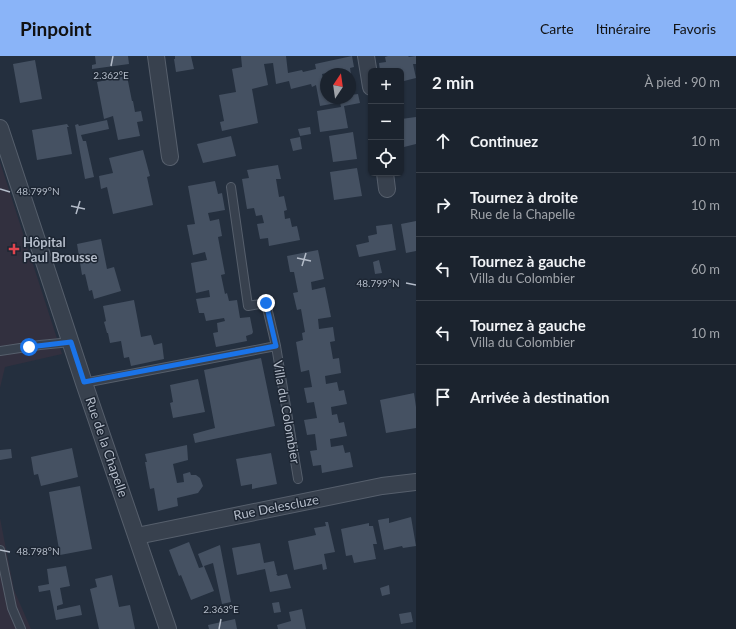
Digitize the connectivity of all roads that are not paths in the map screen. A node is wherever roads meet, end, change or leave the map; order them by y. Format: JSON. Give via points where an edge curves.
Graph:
{"nodes":[{"id":1,"x":156,"y":56,"type":"edge"},
{"id":2,"x":366,"y":56,"type":"edge"},
{"id":3,"x":368,"y":68,"type":"edge"},
{"id":4,"x":0,"y":128,"type":"edge"},
{"id":5,"x":170,"y":157,"type":"dead end"},
{"id":6,"x":230,"y":187,"type":"dead end"},
{"id":7,"x":71,"y":342,"type":"junction"},
{"id":8,"x":276,"y":346,"type":"junction"},
{"id":9,"x":0,"y":351,"type":"edge"},
{"id":10,"x":84,"y":382,"type":"junction"},
{"id":11,"x":298,"y":479,"type":"dead end"},
{"id":12,"x":416,"y":482,"type":"edge"},
{"id":13,"x":137,"y":536,"type":"junction"},
{"id":14,"x":0,"y":550,"type":"edge"},
{"id":15,"x":21,"y":629,"type":"edge"},
{"id":16,"x":168,"y":629,"type":"edge"}],
"edges":[{"from":1,"to":5,"type":"street"},
{"from":2,"to":3,"type":"street"},
{"from":4,"to":7,"type":"street","name":"Rue de la Chapelle"},
{"from":6,"to":8,"type":"lane","name":"Villa du Colombier","via":[[248,306],[266,303]]},
{"from":7,"to":9,"type":"lane"},
{"from":7,"to":10,"type":"street","name":"Rue de la Chapelle"},
{"from":8,"to":10,"type":"lane","name":"Villa du Colombier"},
{"from":8,"to":11,"type":"lane","name":"Villa du Colombier"},
{"from":10,"to":13,"type":"street","name":"Rue de la Chapelle"},
{"from":12,"to":13,"type":"street","name":"Rue Delescluze","via":[[382,486]]},
{"from":13,"to":16,"type":"street","name":"Rue de la Chapelle"},
{"from":14,"to":15,"type":"lane","via":[[12,608]]}]}
